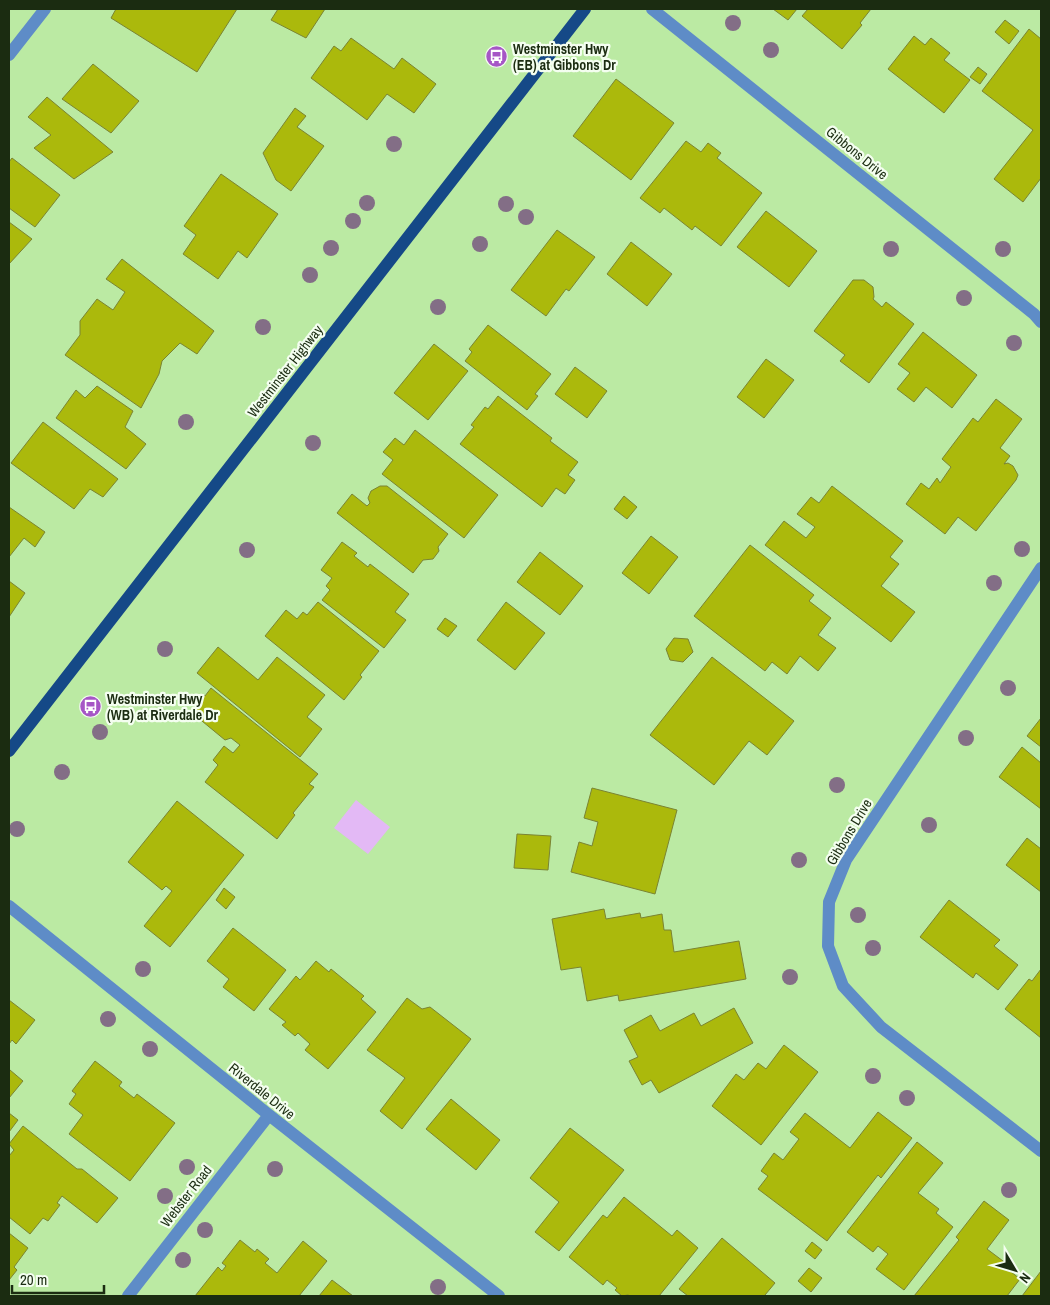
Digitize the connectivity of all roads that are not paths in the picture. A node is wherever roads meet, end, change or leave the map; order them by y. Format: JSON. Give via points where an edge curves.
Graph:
{"nodes":[{"id":1,"x":45,"y":9,"type":"edge"},
{"id":2,"x":585,"y":9,"type":"edge"},
{"id":3,"x":652,"y":9,"type":"edge"},
{"id":4,"x":9,"y":55,"type":"edge"},
{"id":5,"x":1041,"y":322,"type":"edge"},
{"id":6,"x":1041,"y":568,"type":"edge"},
{"id":7,"x":9,"y":751,"type":"edge"},
{"id":8,"x":9,"y":906,"type":"edge"},
{"id":9,"x":268,"y":1115,"type":"junction"},
{"id":10,"x":1041,"y":1151,"type":"edge"},
{"id":11,"x":128,"y":1296,"type":"edge"},
{"id":12,"x":500,"y":1296,"type":"edge"}],
"edges":[{"from":1,"to":4,"type":"street"},
{"from":2,"to":7,"type":"main road","name":"Westminster Highway"},
{"from":3,"to":5,"type":"street","name":"Gibbons Drive"},
{"from":6,"to":10,"type":"street","name":"Gibbons Drive","via":[[846,860],[829,902],[828,946],[842,986],[881,1027]]},
{"from":8,"to":9,"type":"street","name":"Riverdale Drive"},
{"from":9,"to":11,"type":"street","name":"Webster Road"},
{"from":9,"to":12,"type":"street","name":"Riverdale Drive"}]}
